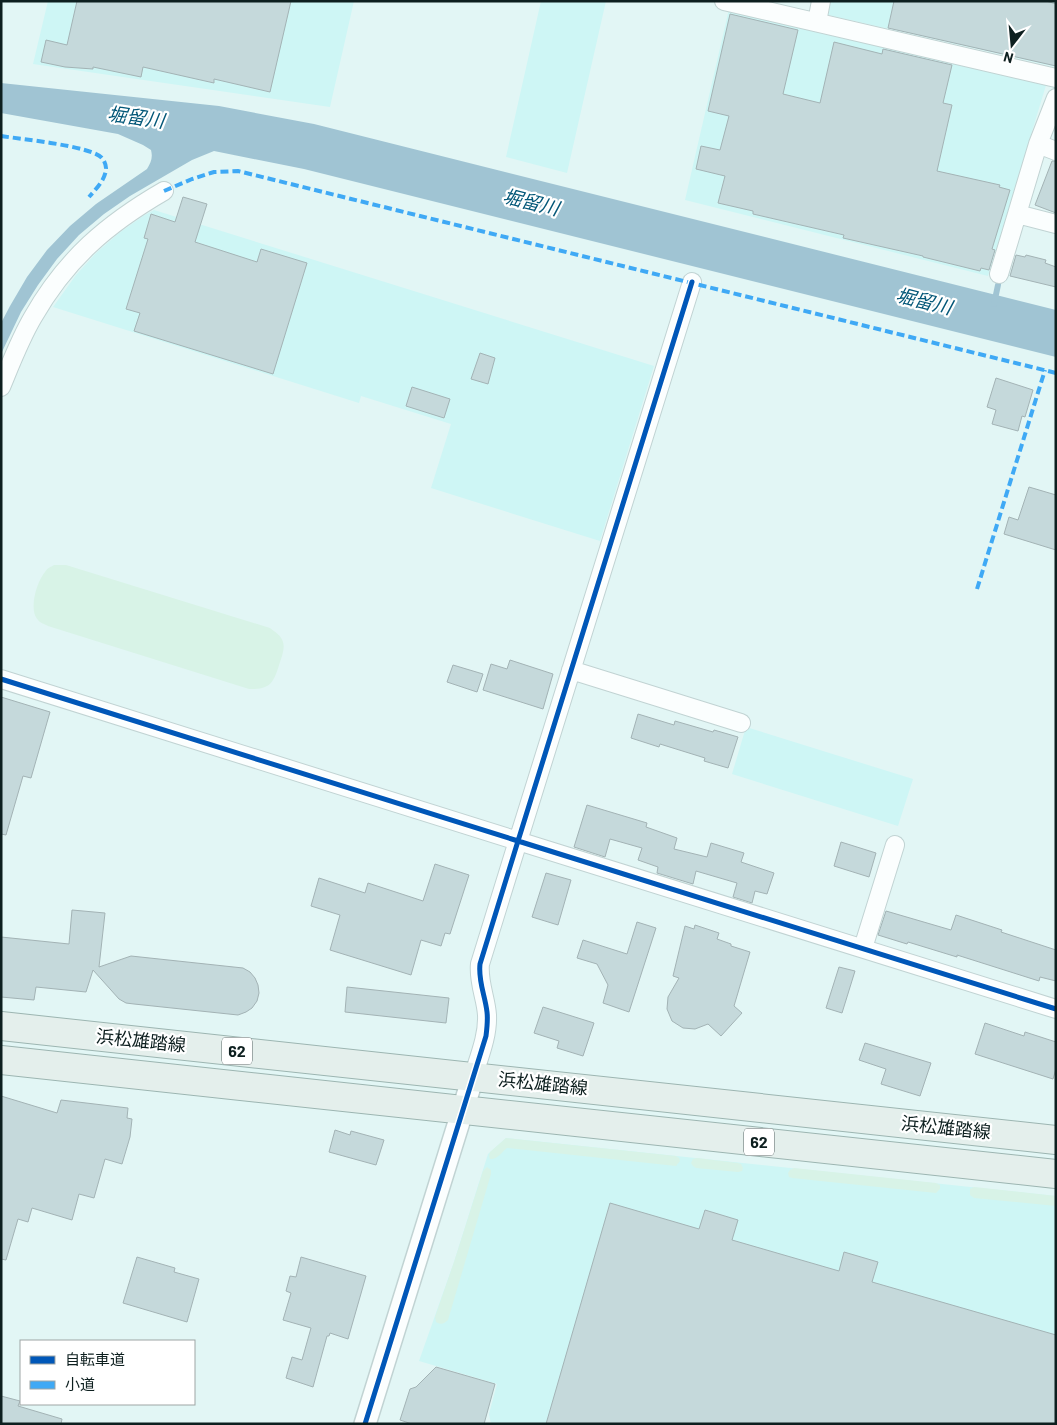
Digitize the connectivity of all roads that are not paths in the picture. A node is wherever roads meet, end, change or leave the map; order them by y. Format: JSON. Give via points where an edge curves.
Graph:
{"nodes":[{"id":1,"x":724,"y":1,"type":"edge"},
{"id":2,"x":821,"y":1,"type":"edge"},
{"id":3,"x":817,"y":22,"type":"junction"},
{"id":4,"x":1056,"y":78,"type":"edge"},
{"id":5,"x":1056,"y":98,"type":"edge"},
{"id":6,"x":1038,"y":144,"type":"junction"},
{"id":7,"x":1056,"y":151,"type":"edge"},
{"id":8,"x":164,"y":191,"type":"dead end"},
{"id":9,"x":1017,"y":214,"type":"junction"},
{"id":10,"x":1056,"y":224,"type":"edge"},
{"id":11,"x":999,"y":274,"type":"dead end"},
{"id":12,"x":692,"y":282,"type":"dead end"},
{"id":13,"x":1,"y":387,"type":"edge"},
{"id":14,"x":571,"y":670,"type":"junction"},
{"id":15,"x":1,"y":679,"type":"edge"},
{"id":16,"x":741,"y":723,"type":"dead end"},
{"id":17,"x":518,"y":841,"type":"junction"},
{"id":18,"x":895,"y":845,"type":"dead end"},
{"id":19,"x":863,"y":948,"type":"junction"},
{"id":20,"x":1056,"y":1009,"type":"edge"},
{"id":21,"x":1,"y":1026,"type":"edge"},
{"id":22,"x":1,"y":1060,"type":"edge"},
{"id":23,"x":473,"y":1077,"type":"junction"},
{"id":24,"x":462,"y":1110,"type":"junction"},
{"id":25,"x":1056,"y":1140,"type":"edge"},
{"id":26,"x":1056,"y":1174,"type":"edge"},
{"id":27,"x":365,"y":1424,"type":"edge"}],
"edges":[{"from":1,"to":3,"type":"street"},
{"from":2,"to":3,"type":"street"},
{"from":3,"to":4,"type":"street"},
{"from":5,"to":6,"type":"street"},
{"from":6,"to":7,"type":"street"},
{"from":6,"to":9,"type":"street"},
{"from":8,"to":13,"type":"street","via":[[112,225],[67,267],[32,318]]},
{"from":9,"to":10,"type":"street"},
{"from":9,"to":11,"type":"street"},
{"from":12,"to":14,"type":"street"},
{"from":14,"to":16,"type":"street"},
{"from":14,"to":17,"type":"street"},
{"from":15,"to":17,"type":"street"},
{"from":17,"to":19,"type":"street"},
{"from":17,"to":23,"type":"street","via":[[480,964],[488,1024]]},
{"from":18,"to":19,"type":"street"},
{"from":19,"to":20,"type":"street"},
{"from":21,"to":23,"type":"main road","name":"浜松雄踏線","number":"62"},
{"from":22,"to":24,"type":"main road","name":"浜松雄踏線","number":"62"},
{"from":23,"to":24,"type":"street"},
{"from":23,"to":25,"type":"main road","name":"浜松雄踏線","number":"62"},
{"from":24,"to":26,"type":"main road","name":"浜松雄踏線","number":"62"},
{"from":24,"to":27,"type":"street"}]}
